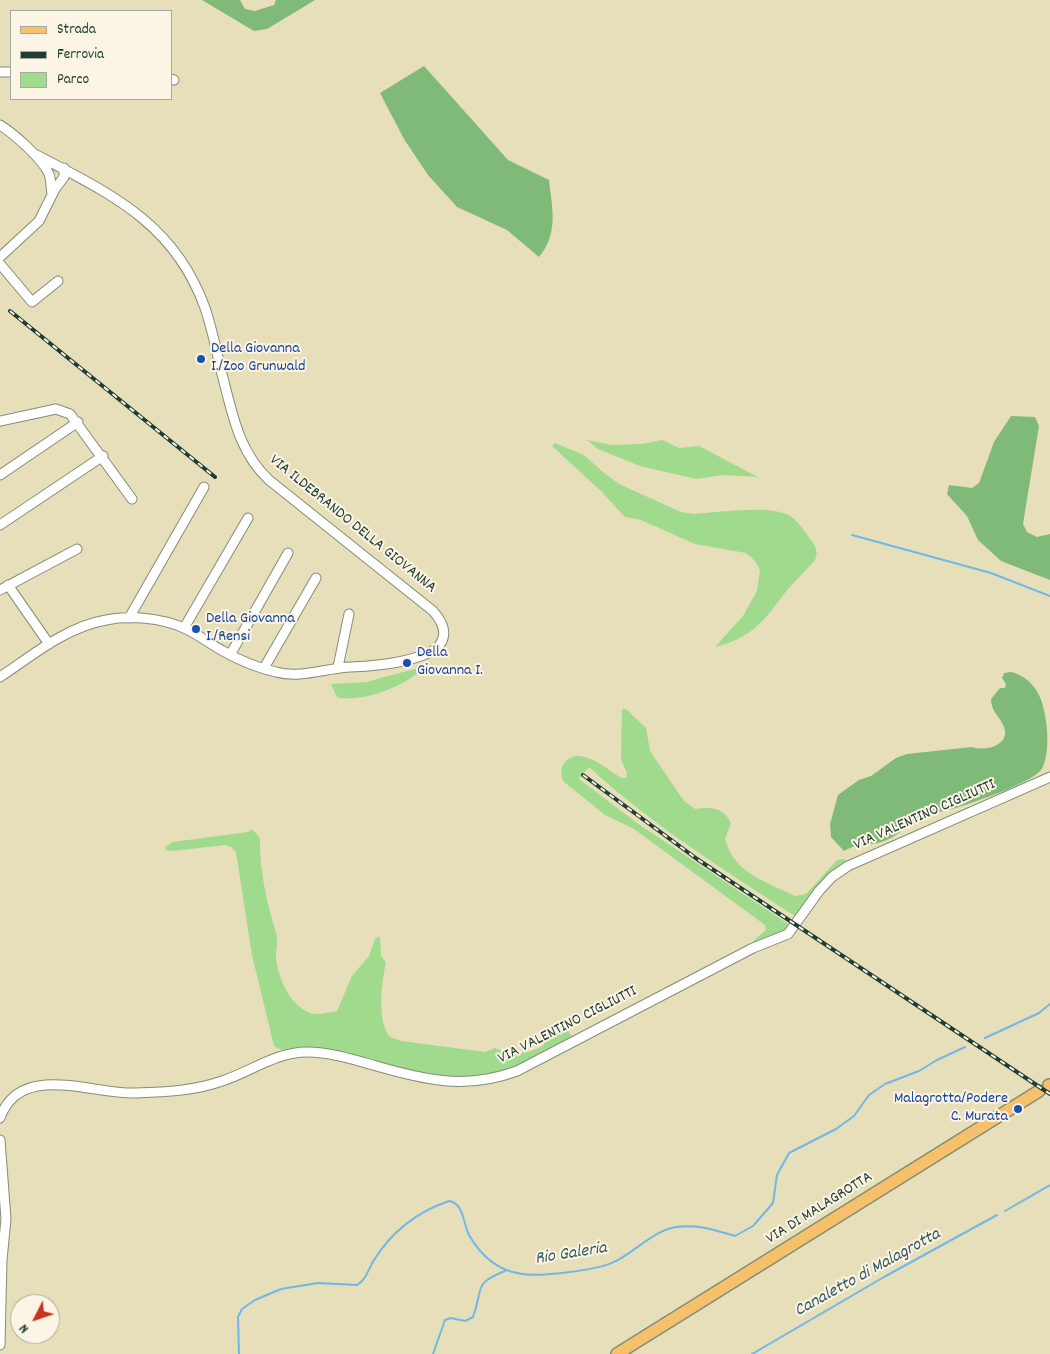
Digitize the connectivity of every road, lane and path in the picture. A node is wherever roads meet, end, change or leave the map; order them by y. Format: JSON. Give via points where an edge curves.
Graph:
{"nodes":[{"id":1,"x":0,"y":125,"type":"edge"},
{"id":2,"x":33,"y":153,"type":"junction"},
{"id":3,"x":61,"y":167,"type":"junction"},
{"id":4,"x":48,"y":174,"type":"junction"},
{"id":5,"x":78,"y":176,"type":"junction"},
{"id":6,"x":63,"y":180,"type":"junction"},
{"id":7,"x":52,"y":194,"type":"junction"},
{"id":8,"x":0,"y":257,"type":"edge"},
{"id":9,"x":0,"y":264,"type":"edge"},
{"id":10,"x":58,"y":281,"type":"dead end"},
{"id":11,"x":0,"y":421,"type":"edge"},
{"id":12,"x":78,"y":422,"type":"junction"},
{"id":13,"x":103,"y":456,"type":"junction"},
{"id":14,"x":0,"y":475,"type":"edge"},
{"id":15,"x":204,"y":487,"type":"dead end"},
{"id":16,"x":132,"y":499,"type":"dead end"},
{"id":17,"x":248,"y":518,"type":"dead end"},
{"id":18,"x":0,"y":525,"type":"edge"},
{"id":19,"x":77,"y":549,"type":"dead end"},
{"id":20,"x":288,"y":553,"type":"dead end"},
{"id":21,"x":316,"y":578,"type":"dead end"},
{"id":22,"x":8,"y":585,"type":"junction"},
{"id":23,"x":0,"y":590,"type":"edge"},
{"id":24,"x":349,"y":614,"type":"dead end"},
{"id":25,"x":129,"y":618,"type":"junction"},
{"id":26,"x":184,"y":628,"type":"junction"},
{"id":27,"x":49,"y":644,"type":"junction"},
{"id":28,"x":230,"y":655,"type":"junction"},
{"id":29,"x":338,"y":667,"type":"junction"},
{"id":30,"x":264,"y":668,"type":"junction"},
{"id":31,"x":0,"y":677,"type":"edge"},
{"id":32,"x":1050,"y":777,"type":"edge"},
{"id":33,"x":1046,"y":1087,"type":"edge"},
{"id":34,"x":0,"y":1118,"type":"edge"},
{"id":35,"x":0,"y":1140,"type":"edge"},
{"id":36,"x":0,"y":1345,"type":"edge"},
{"id":37,"x":617,"y":1354,"type":"edge"}],
"edges":[{"from":1,"to":2,"type":"street"},
{"from":2,"to":3,"type":"street","name":"VIA ILDEBRANDO DELLA GIOVANNA"},
{"from":2,"to":4,"type":"street"},
{"from":3,"to":4,"type":"street"},
{"from":3,"to":5,"type":"street","name":"VIA ILDEBRANDO DELLA GIOVANNA"},
{"from":3,"to":6,"type":"street"},
{"from":4,"to":7,"type":"street"},
{"from":5,"to":6,"type":"street"},
{"from":5,"to":29,"type":"street","name":"VIA ILDEBRANDO DELLA GIOVANNA","via":[[145,220],[185,268],[205,308],[241,443],[255,465],[431,610],[442,624],[443,640],[432,651],[382,664]]},
{"from":6,"to":7,"type":"street"},
{"from":7,"to":8,"type":"street","via":[[38,222]]},
{"from":9,"to":10,"type":"street","via":[[32,302]]},
{"from":11,"to":12,"type":"street","via":[[56,409],[70,414]]},
{"from":12,"to":13,"type":"street"},
{"from":12,"to":14,"type":"street"},
{"from":13,"to":16,"type":"street"},
{"from":13,"to":18,"type":"street"},
{"from":15,"to":25,"type":"street"},
{"from":17,"to":26,"type":"street"},
{"from":19,"to":22,"type":"street"},
{"from":20,"to":28,"type":"street"},
{"from":21,"to":30,"type":"street"},
{"from":22,"to":23,"type":"street"},
{"from":22,"to":27,"type":"street"},
{"from":24,"to":29,"type":"street"},
{"from":25,"to":26,"type":"street","name":"VIA ILDEBRANDO DELLA GIOVANNA","via":[[155,620]]},
{"from":25,"to":27,"type":"street","name":"VIA ILDEBRANDO DELLA GIOVANNA","via":[[82,626]]},
{"from":26,"to":28,"type":"street","name":"VIA ILDEBRANDO DELLA GIOVANNA"},
{"from":27,"to":31,"type":"street","name":"VIA ILDEBRANDO DELLA GIOVANNA"},
{"from":28,"to":30,"type":"street","name":"VIA ILDEBRANDO DELLA GIOVANNA"},
{"from":29,"to":30,"type":"street","name":"VIA ILDEBRANDO DELLA GIOVANNA","via":[[295,674]]},
{"from":32,"to":34,"type":"street","name":"VIA VALENTINO CIGLIUTTI","via":[[848,866],[832,877],[793,928],[781,938],[753,948],[500,1077],[447,1083],[338,1056],[300,1052],[278,1057],[220,1082],[176,1091],[131,1093],[38,1085],[12,1099]]},
{"from":33,"to":37,"type":"main road","name":"VIA DI MALAGROTTA"},
{"from":35,"to":36,"type":"street","via":[[6,1219]]}]}
